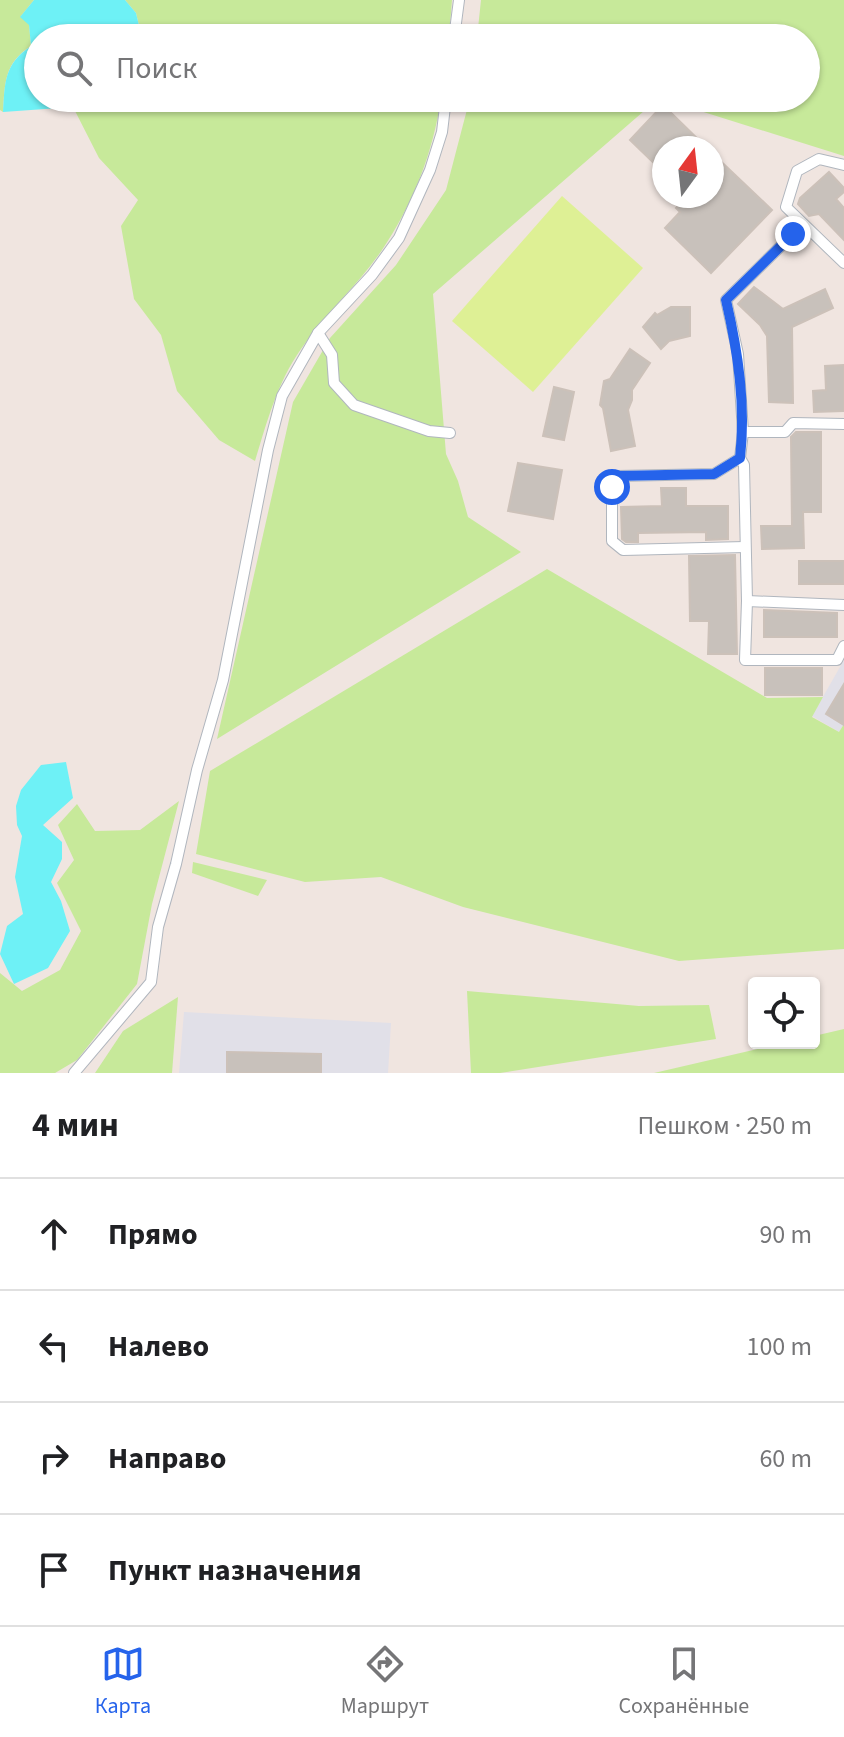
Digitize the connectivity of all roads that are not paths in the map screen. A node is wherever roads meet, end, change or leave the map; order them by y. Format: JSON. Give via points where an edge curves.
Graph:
{"nodes":[{"id":1,"x":459,"y":0,"type":"edge"},
{"id":2,"x":456,"y":24,"type":"edge"},
{"id":3,"x":444,"y":112,"type":"edge"},
{"id":4,"x":844,"y":165,"type":"edge"},
{"id":5,"x":793,"y":234,"type":"dead end"},
{"id":6,"x":844,"y":263,"type":"edge"},
{"id":7,"x":318,"y":333,"type":"junction"},
{"id":8,"x":844,"y":424,"type":"edge"},
{"id":9,"x":743,"y":432,"type":"junction"},
{"id":10,"x":450,"y":433,"type":"dead end"},
{"id":11,"x":740,"y":458,"type":"junction"},
{"id":12,"x":745,"y":547,"type":"junction"},
{"id":13,"x":747,"y":601,"type":"junction"},
{"id":14,"x":844,"y":605,"type":"edge"},
{"id":15,"x":844,"y":646,"type":"edge"},
{"id":16,"x":74,"y":1073,"type":"edge"}],
"edges":[{"from":1,"to":2,"type":"street"},
{"from":3,"to":7,"type":"street","via":[[430,170],[399,238]]},
{"from":4,"to":6,"type":"street","via":[[819,159],[797,171],[786,207]]},
{"from":5,"to":9,"type":"street","via":[[726,300],[738,354]]},
{"from":7,"to":10,"type":"street","via":[[332,355],[334,383],[354,405]]},
{"from":7,"to":16,"type":"street","via":[[282,396],[268,450],[223,680],[158,927],[151,982]]},
{"from":8,"to":9,"type":"street","via":[[793,423],[785,432]]},
{"from":9,"to":11,"type":"street"},
{"from":11,"to":12,"type":"street"},
{"from":11,"to":12,"type":"street","via":[[714,474],[617,476],[612,487],[612,541],[623,550]]},
{"from":12,"to":13,"type":"street"},
{"from":13,"to":14,"type":"street"},
{"from":13,"to":15,"type":"street","via":[[745,660],[837,660]]}]}
